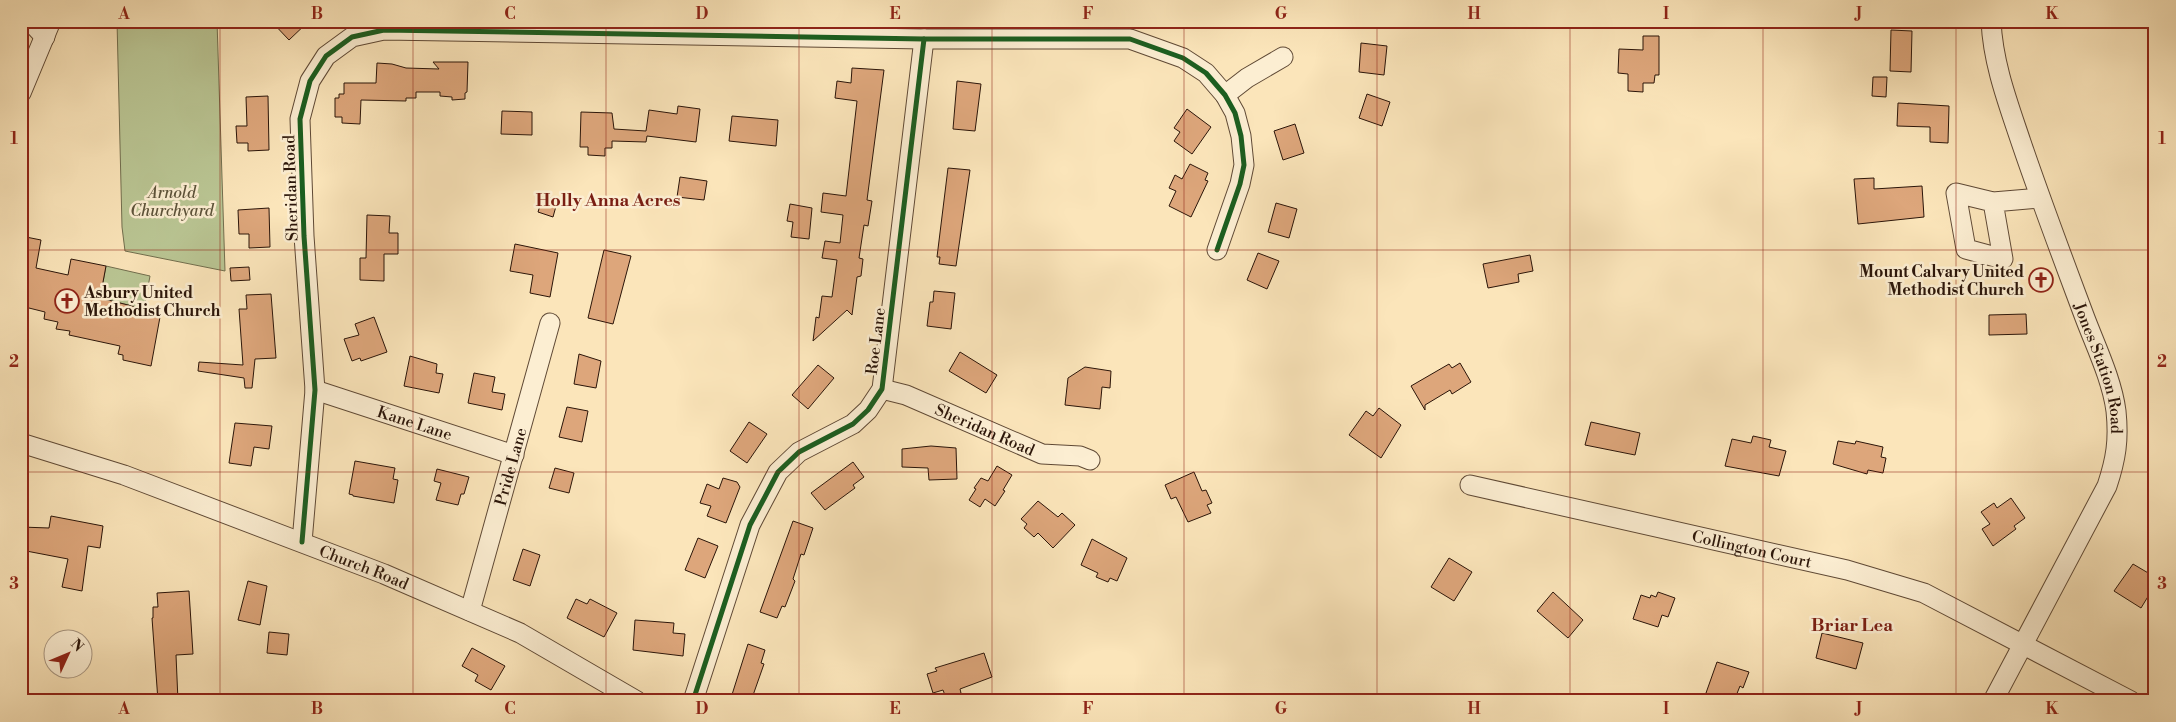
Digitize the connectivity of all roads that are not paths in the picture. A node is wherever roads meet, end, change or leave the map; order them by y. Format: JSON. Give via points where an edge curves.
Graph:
{"nodes":[{"id":1,"x":30,"y":21,"type":"edge"},
{"id":2,"x":1991,"y":21,"type":"edge"},
{"id":3,"x":48,"y":29,"type":"edge"},
{"id":4,"x":924,"y":38,"type":"junction"},
{"id":5,"x":1283,"y":57,"type":"dead end"},
{"id":6,"x":21,"y":93,"type":"edge"},
{"id":7,"x":1225,"y":95,"type":"junction"},
{"id":8,"x":2040,"y":198,"type":"junction"},
{"id":9,"x":1993,"y":202,"type":"dead end"},
{"id":10,"x":1217,"y":250,"type":"dead end"},
{"id":11,"x":550,"y":323,"type":"dead end"},
{"id":12,"x":882,"y":389,"type":"junction"},
{"id":13,"x":315,"y":390,"type":"junction"},
{"id":14,"x":21,"y":443,"type":"edge"},
{"id":15,"x":514,"y":455,"type":"junction"},
{"id":16,"x":1090,"y":460,"type":"dead end"},
{"id":17,"x":1470,"y":484,"type":"dead end"},
{"id":18,"x":302,"y":542,"type":"junction"},
{"id":19,"x":470,"y":611,"type":"junction"},
{"id":20,"x":2021,"y":645,"type":"junction"},
{"id":21,"x":608,"y":694,"type":"edge"},
{"id":22,"x":637,"y":701,"type":"edge"},
{"id":23,"x":693,"y":701,"type":"edge"},
{"id":24,"x":1993,"y":701,"type":"edge"},
{"id":25,"x":2131,"y":701,"type":"edge"}],
"edges":[{"from":1,"to":3,"type":"street"},
{"from":2,"to":8,"type":"street","name":"Jones Station Road","via":[[1992,45],[2002,86]]},
{"from":3,"to":6,"type":"street"},
{"from":4,"to":7,"type":"street","name":"Sheridan Road","via":[[1130,39],[1183,58],[1206,73]]},
{"from":4,"to":12,"type":"street","name":"Roe Lane"},
{"from":4,"to":13,"type":"street","name":"Sheridan Road","via":[[384,30],[352,37],[326,56],[310,81],[300,118],[304,236]]},
{"from":5,"to":7,"type":"street"},
{"from":7,"to":10,"type":"street","name":"Sheridan Road","via":[[1235,113],[1244,165]]},
{"from":8,"to":9,"type":"street"},
{"from":8,"to":20,"type":"street","name":"Jones Station Road","via":[[2107,376],[2116,409],[2118,437],[2116,460],[2107,486]]},
{"from":11,"to":15,"type":"street","name":"Pride Lane"},
{"from":12,"to":16,"type":"street","name":"Sheridan Road","via":[[906,395],[1042,454],[1080,456]]},
{"from":12,"to":23,"type":"street","name":"Roe Lane","via":[[868,410],[853,424],[799,452],[778,472],[750,525]]},
{"from":13,"to":15,"type":"street","name":"Kane Lane"},
{"from":13,"to":18,"type":"street","name":"Sheridan Road"},
{"from":14,"to":18,"type":"street","name":"Church Road","via":[[124,475]]},
{"from":15,"to":19,"type":"street","name":"Pride Lane"},
{"from":17,"to":20,"type":"street","name":"Collington Court","via":[[1847,570],[1924,593]]},
{"from":18,"to":19,"type":"street","name":"Church Road"},
{"from":19,"to":21,"type":"street","name":"Church Road","via":[[520,633]]},
{"from":20,"to":24,"type":"street","name":"Jones Station Road"},
{"from":20,"to":25,"type":"street","name":"Collington Court"},
{"from":21,"to":22,"type":"street","name":"Church Road"}]}
